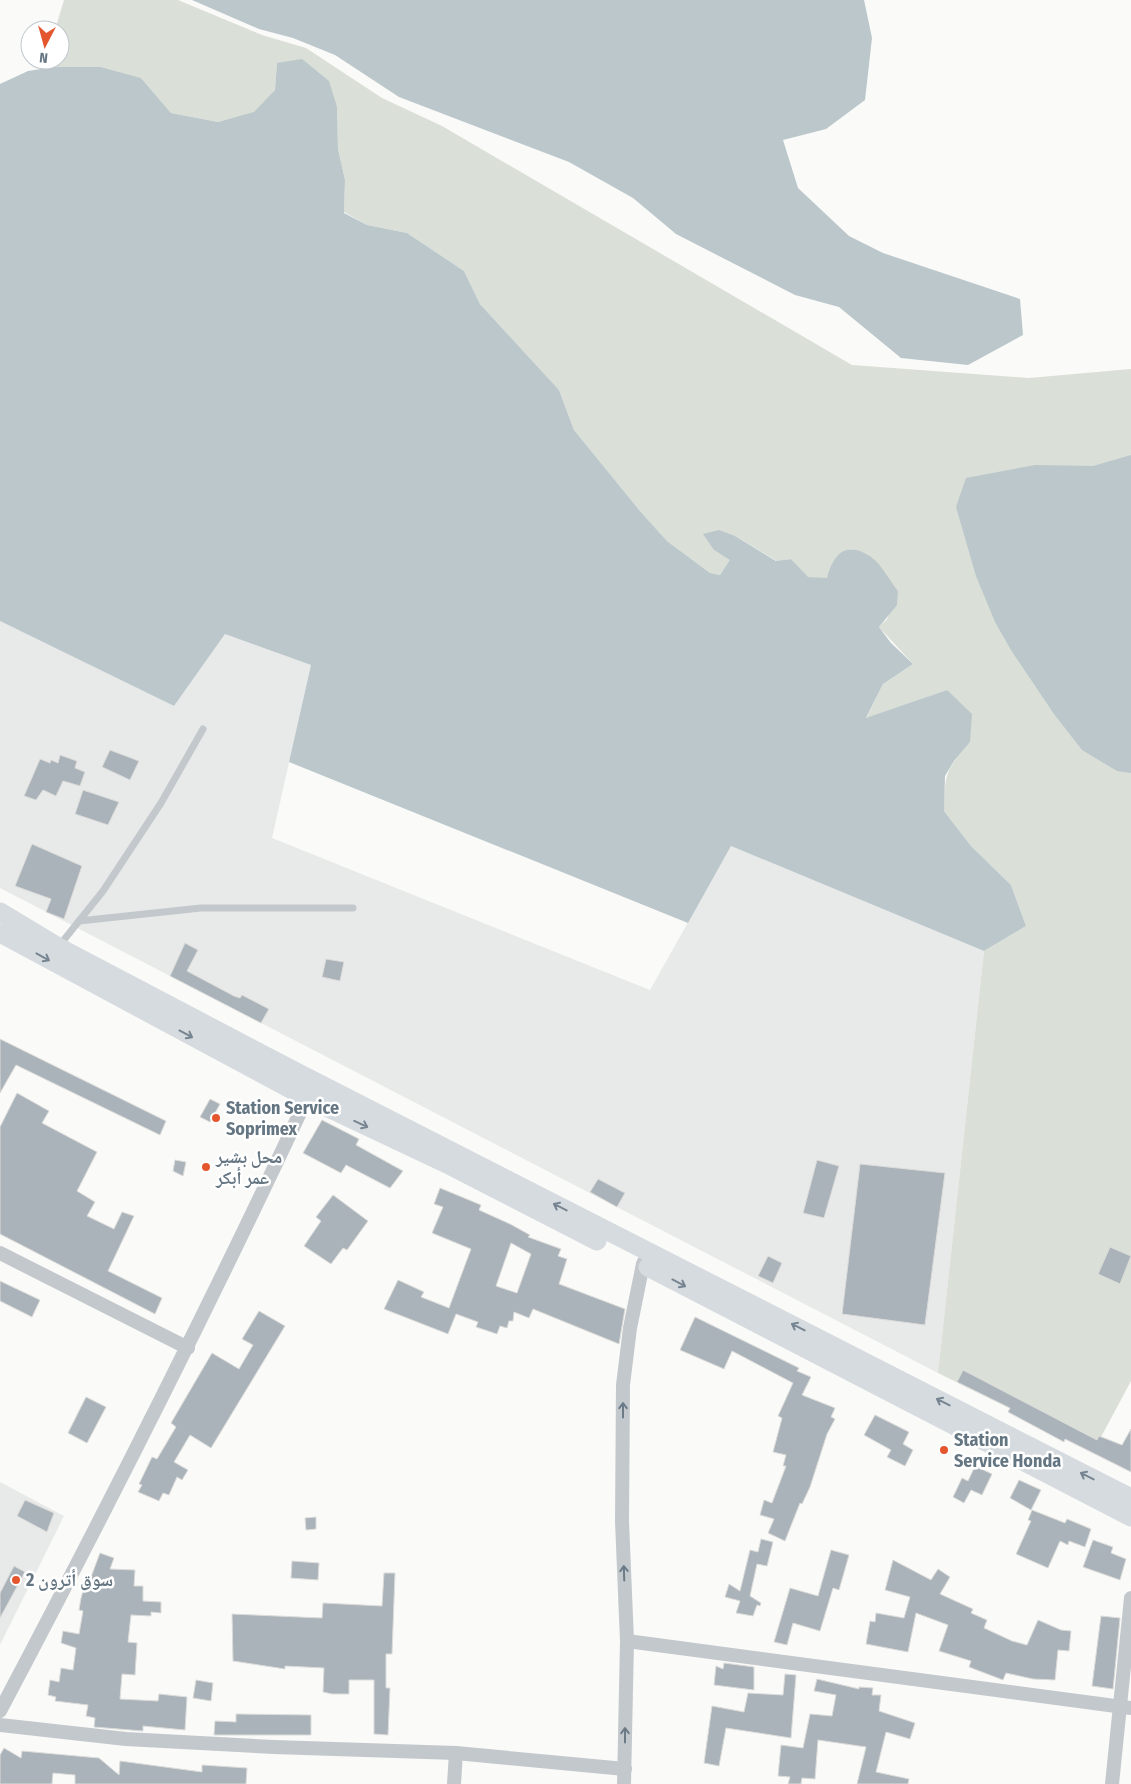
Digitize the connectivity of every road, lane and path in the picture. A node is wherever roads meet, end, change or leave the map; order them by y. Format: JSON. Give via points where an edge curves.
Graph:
{"nodes":[{"id":1,"x":203,"y":729,"type":"dead end"},
{"id":2,"x":352,"y":908,"type":"dead end"},
{"id":3,"x":0,"y":912,"type":"edge"},
{"id":4,"x":79,"y":921,"type":"junction"},
{"id":5,"x":0,"y":933,"type":"edge"},
{"id":6,"x":58,"y":947,"type":"junction"},
{"id":7,"x":307,"y":1098,"type":"junction"},
{"id":8,"x":0,"y":1253,"type":"edge"},
{"id":9,"x":646,"y":1258,"type":"junction"},
{"id":10,"x":188,"y":1348,"type":"junction"},
{"id":11,"x":1131,"y":1498,"type":"edge"},
{"id":12,"x":1131,"y":1517,"type":"edge"},
{"id":13,"x":1131,"y":1598,"type":"edge"},
{"id":14,"x":627,"y":1641,"type":"junction"},
{"id":15,"x":1126,"y":1708,"type":"edge"},
{"id":16,"x":0,"y":1710,"type":"edge"},
{"id":17,"x":0,"y":1725,"type":"edge"},
{"id":18,"x":456,"y":1753,"type":"junction"},
{"id":19,"x":625,"y":1769,"type":"junction"},
{"id":20,"x":454,"y":1784,"type":"edge"},
{"id":21,"x":624,"y":1784,"type":"edge"},
{"id":22,"x":1112,"y":1784,"type":"edge"}],
"edges":[{"from":1,"to":4,"type":"lane","via":[[161,804]]},
{"from":2,"to":4,"type":"lane","via":[[201,908]]},
{"from":3,"to":6,"type":"main road"},
{"from":4,"to":6,"type":"lane"},
{"from":5,"to":7,"type":"main road","one_way":true},
{"from":9,"to":6,"type":"main road","one_way":true},
{"from":7,"to":9,"type":"main road","one_way":true},
{"from":7,"to":10,"type":"street"},
{"from":8,"to":10,"type":"street"},
{"from":11,"to":9,"type":"main road","one_way":true},
{"from":9,"to":12,"type":"main road","one_way":true},
{"from":14,"to":9,"type":"street","one_way":true,"via":[[622,1521],[623,1385],[630,1328]]},
{"from":10,"to":16,"type":"street"},
{"from":13,"to":15,"type":"street"},
{"from":14,"to":15,"type":"street"},
{"from":19,"to":14,"type":"street","one_way":true},
{"from":15,"to":22,"type":"street"},
{"from":17,"to":18,"type":"street","via":[[136,1740]]},
{"from":18,"to":19,"type":"street"},
{"from":18,"to":20,"type":"street"},
{"from":19,"to":21,"type":"street"}]}
